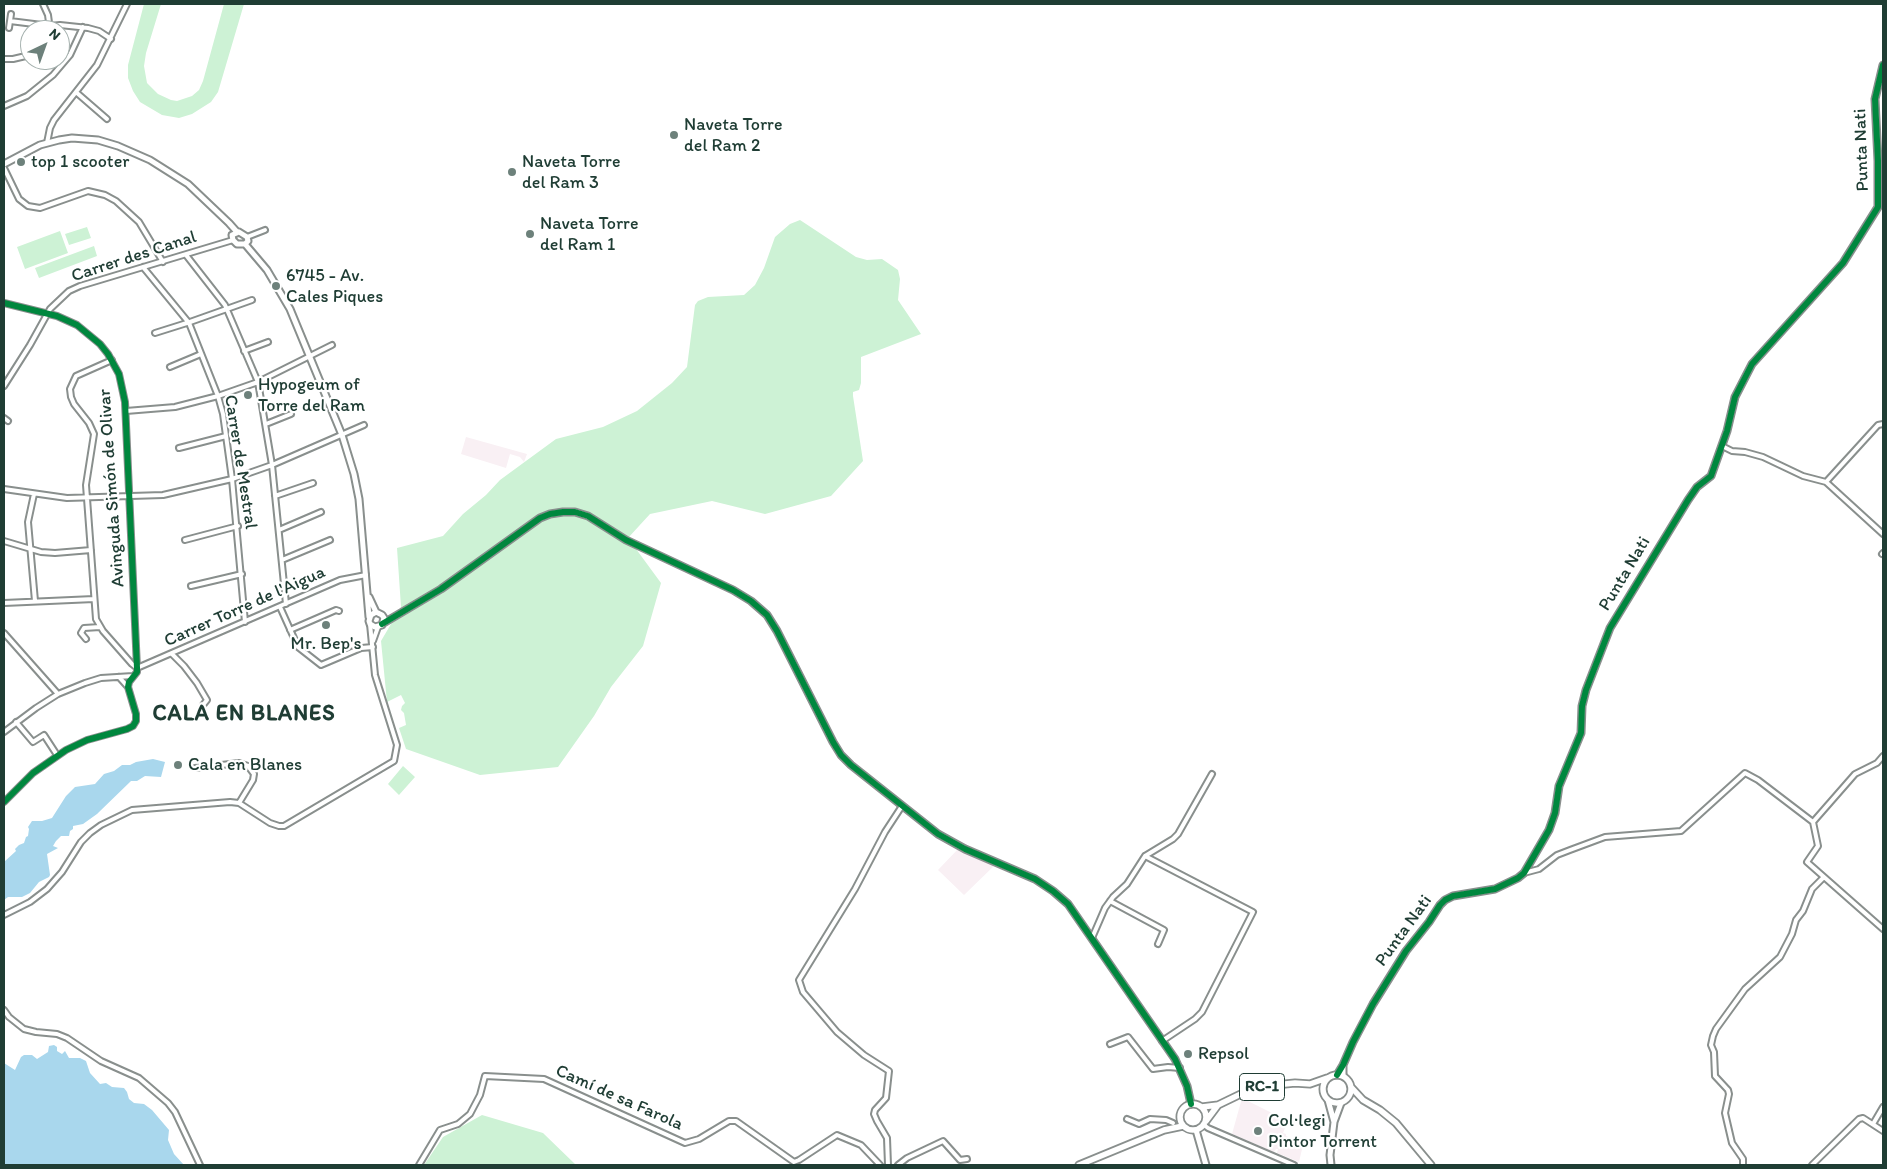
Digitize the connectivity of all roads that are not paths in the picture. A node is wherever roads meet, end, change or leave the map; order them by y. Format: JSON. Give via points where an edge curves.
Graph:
{"nodes":[{"id":1,"x":43,"y":4,"type":"edge"},
{"id":2,"x":127,"y":4,"type":"edge"},
{"id":3,"x":11,"y":14,"type":"dead end"},
{"id":4,"x":49,"y":20,"type":"edge"},
{"id":5,"x":10,"y":21,"type":"junction"},
{"id":6,"x":20,"y":23,"type":"edge"},
{"id":7,"x":70,"y":26,"type":"edge"},
{"id":8,"x":82,"y":27,"type":"junction"},
{"id":9,"x":9,"y":28,"type":"dead end"},
{"id":10,"x":111,"y":39,"type":"junction"},
{"id":11,"x":20,"y":57,"type":"edge"},
{"id":12,"x":4,"y":59,"type":"edge"},
{"id":13,"x":1883,"y":65,"type":"edge"},
{"id":14,"x":77,"y":93,"type":"junction"},
{"id":15,"x":4,"y":106,"type":"edge"},
{"id":16,"x":107,"y":119,"type":"dead end"},
{"id":17,"x":47,"y":143,"type":"junction"},
{"id":18,"x":4,"y":164,"type":"edge"},
{"id":19,"x":4,"y":168,"type":"edge"},
{"id":20,"x":265,"y":230,"type":"dead end"},
{"id":21,"x":236,"y":232,"type":"junction"},
{"id":22,"x":246,"y":237,"type":"junction"},
{"id":23,"x":233,"y":240,"type":"junction"},
{"id":24,"x":246,"y":244,"type":"junction"},
{"id":25,"x":186,"y":255,"type":"junction"},
{"id":26,"x":162,"y":262,"type":"junction"},
{"id":27,"x":143,"y":267,"type":"junction"},
{"id":28,"x":252,"y":300,"type":"dead end"},
{"id":29,"x":4,"y":303,"type":"edge"},
{"id":30,"x":227,"y":310,"type":"junction"},
{"id":31,"x":48,"y":314,"type":"junction"},
{"id":32,"x":189,"y":323,"type":"junction"},
{"id":33,"x":155,"y":332,"type":"dead end"},
{"id":34,"x":268,"y":342,"type":"dead end"},
{"id":35,"x":332,"y":345,"type":"dead end"},
{"id":36,"x":244,"y":351,"type":"junction"},
{"id":37,"x":201,"y":354,"type":"junction"},
{"id":38,"x":310,"y":356,"type":"junction"},
{"id":39,"x":112,"y":360,"type":"junction"},
{"id":40,"x":170,"y":367,"type":"dead end"},
{"id":41,"x":4,"y":374,"type":"edge"},
{"id":42,"x":8,"y":379,"type":"junction"},
{"id":43,"x":258,"y":382,"type":"junction"},
{"id":44,"x":4,"y":386,"type":"edge"},
{"id":45,"x":218,"y":396,"type":"junction"},
{"id":46,"x":126,"y":411,"type":"junction"},
{"id":47,"x":291,"y":414,"type":"dead end"},
{"id":48,"x":266,"y":424,"type":"junction"},
{"id":49,"x":1883,"y":424,"type":"edge"},
{"id":50,"x":364,"y":425,"type":"dead end"},
{"id":51,"x":342,"y":435,"type":"junction"},
{"id":52,"x":226,"y":436,"type":"junction"},
{"id":53,"x":1722,"y":446,"type":"junction"},
{"id":54,"x":180,"y":448,"type":"dead end"},
{"id":55,"x":272,"y":464,"type":"junction"},
{"id":56,"x":232,"y":479,"type":"junction"},
{"id":57,"x":313,"y":482,"type":"dead end"},
{"id":58,"x":1826,"y":482,"type":"junction"},
{"id":59,"x":4,"y":489,"type":"edge"},
{"id":60,"x":34,"y":494,"type":"junction"},
{"id":61,"x":129,"y":496,"type":"junction"},
{"id":62,"x":276,"y":496,"type":"junction"},
{"id":63,"x":88,"y":498,"type":"junction"},
{"id":64,"x":321,"y":512,"type":"dead end"},
{"id":65,"x":238,"y":526,"type":"junction"},
{"id":66,"x":279,"y":530,"type":"junction"},
{"id":67,"x":1883,"y":534,"type":"edge"},
{"id":68,"x":185,"y":540,"type":"dead end"},
{"id":69,"x":330,"y":540,"type":"dead end"},
{"id":70,"x":4,"y":541,"type":"edge"},
{"id":71,"x":29,"y":548,"type":"junction"},
{"id":72,"x":91,"y":550,"type":"junction"},
{"id":73,"x":282,"y":560,"type":"junction"},
{"id":74,"x":242,"y":574,"type":"junction"},
{"id":75,"x":366,"y":575,"type":"junction"},
{"id":76,"x":191,"y":586,"type":"dead end"},
{"id":77,"x":368,"y":593,"type":"junction"},
{"id":78,"x":94,"y":598,"type":"junction"},
{"id":79,"x":35,"y":600,"type":"junction"},
{"id":80,"x":4,"y":603,"type":"edge"},
{"id":81,"x":286,"y":604,"type":"junction"},
{"id":82,"x":280,"y":607,"type":"junction"},
{"id":83,"x":339,"y":611,"type":"dead end"},
{"id":84,"x":378,"y":613,"type":"junction"},
{"id":85,"x":397,"y":614,"type":"junction"},
{"id":86,"x":369,"y":617,"type":"junction"},
{"id":87,"x":246,"y":622,"type":"junction"},
{"id":88,"x":370,"y":624,"type":"junction"},
{"id":89,"x":380,"y":626,"type":"junction"},
{"id":90,"x":100,"y":627,"type":"junction"},
{"id":91,"x":290,"y":630,"type":"junction"},
{"id":92,"x":4,"y":633,"type":"edge"},
{"id":93,"x":86,"y":639,"type":"dead end"},
{"id":94,"x":373,"y":645,"type":"junction"},
{"id":95,"x":172,"y":654,"type":"junction"},
{"id":96,"x":137,"y":668,"type":"junction"},
{"id":97,"x":133,"y":676,"type":"junction"},
{"id":98,"x":119,"y":677,"type":"junction"},
{"id":99,"x":128,"y":687,"type":"junction"},
{"id":100,"x":58,"y":694,"type":"junction"},
{"id":101,"x":203,"y":705,"type":"dead end"},
{"id":102,"x":16,"y":722,"type":"junction"},
{"id":103,"x":4,"y":732,"type":"edge"},
{"id":104,"x":57,"y":755,"type":"junction"},
{"id":105,"x":1883,"y":756,"type":"edge"},
{"id":106,"x":195,"y":768,"type":"dead end"},
{"id":107,"x":1212,"y":774,"type":"dead end"},
{"id":108,"x":4,"y":802,"type":"edge"},
{"id":109,"x":239,"y":803,"type":"junction"},
{"id":110,"x":902,"y":806,"type":"junction"},
{"id":111,"x":1813,"y":822,"type":"junction"},
{"id":112,"x":1146,"y":856,"type":"junction"},
{"id":113,"x":1524,"y":873,"type":"junction"},
{"id":114,"x":1824,"y":877,"type":"junction"},
{"id":115,"x":1110,"y":902,"type":"junction"},
{"id":116,"x":4,"y":915,"type":"edge"},
{"id":117,"x":1883,"y":929,"type":"edge"},
{"id":118,"x":1092,"y":938,"type":"junction"},
{"id":119,"x":1158,"y":944,"type":"dead end"},
{"id":120,"x":4,"y":1010,"type":"edge"},
{"id":121,"x":1162,"y":1041,"type":"junction"},
{"id":122,"x":1110,"y":1044,"type":"dead end"},
{"id":123,"x":1180,"y":1068,"type":"junction"},
{"id":124,"x":1340,"y":1076,"type":"junction"},
{"id":125,"x":1327,"y":1078,"type":"junction"},
{"id":126,"x":1310,"y":1084,"type":"junction"},
{"id":127,"x":1351,"y":1087,"type":"junction"},
{"id":128,"x":1323,"y":1092,"type":"junction"},
{"id":129,"x":1328,"y":1100,"type":"junction"},
{"id":130,"x":1363,"y":1100,"type":"junction"},
{"id":131,"x":1342,"y":1102,"type":"junction"},
{"id":132,"x":1191,"y":1104,"type":"junction"},
{"id":133,"x":1218,"y":1105,"type":"junction"},
{"id":134,"x":1202,"y":1107,"type":"junction"},
{"id":135,"x":1883,"y":1107,"type":"edge"},
{"id":136,"x":1180,"y":1116,"type":"junction"},
{"id":137,"x":1127,"y":1118,"type":"dead end"},
{"id":138,"x":1334,"y":1122,"type":"junction"},
{"id":139,"x":1173,"y":1123,"type":"junction"},
{"id":140,"x":1205,"y":1123,"type":"junction"},
{"id":141,"x":1873,"y":1124,"type":"junction"},
{"id":142,"x":1183,"y":1126,"type":"junction"},
{"id":143,"x":1164,"y":1130,"type":"junction"},
{"id":144,"x":1196,"y":1130,"type":"junction"},
{"id":145,"x":1883,"y":1131,"type":"edge"},
{"id":146,"x":966,"y":1159,"type":"dead end"},
{"id":147,"x":200,"y":1165,"type":"edge"},
{"id":148,"x":419,"y":1165,"type":"edge"},
{"id":149,"x":880,"y":1165,"type":"edge"},
{"id":150,"x":888,"y":1165,"type":"edge"},
{"id":151,"x":898,"y":1165,"type":"edge"},
{"id":152,"x":1079,"y":1165,"type":"edge"},
{"id":153,"x":1206,"y":1165,"type":"edge"},
{"id":154,"x":1291,"y":1165,"type":"edge"},
{"id":155,"x":1331,"y":1165,"type":"edge"},
{"id":156,"x":1431,"y":1165,"type":"edge"},
{"id":157,"x":1743,"y":1165,"type":"edge"},
{"id":158,"x":1812,"y":1165,"type":"edge"}],
"edges":[{"from":1,"to":4,"type":"street"},
{"from":2,"to":10,"type":"street"},
{"from":3,"to":5,"type":"street"},
{"from":5,"to":6,"type":"street"},
{"from":5,"to":9,"type":"street"},
{"from":7,"to":8,"type":"street"},
{"from":8,"to":10,"type":"street","via":[[99,31]]},
{"from":8,"to":15,"type":"street","via":[[70,55],[53,75],[27,96]]},
{"from":10,"to":14,"type":"street"},
{"from":11,"to":12,"type":"street"},
{"from":13,"to":53,"type":"street","name":"Punta Nati","via":[[1875,91],[1878,207],[1843,263],[1752,364],[1735,398]]},
{"from":14,"to":16,"type":"street"},
{"from":14,"to":17,"type":"street","via":[[54,120]]},
{"from":17,"to":18,"type":"street"},
{"from":17,"to":21,"type":"street","via":[[72,138],[98,140],[130,150],[188,184]]},
{"from":19,"to":26,"type":"street","via":[[19,200],[28,206],[40,208],[88,192],[116,201],[139,222]]},
{"from":20,"to":22,"type":"street"},
{"from":21,"to":22,"type":"street"},
{"from":21,"to":23,"type":"street","via":[[232,235]]},
{"from":22,"to":24,"type":"street"},
{"from":23,"to":24,"type":"street","via":[[237,244]]},
{"from":23,"to":25,"type":"street","name":"Carrer des Canal"},
{"from":24,"to":38,"type":"street","via":[[279,288]]},
{"from":25,"to":26,"type":"street","name":"Carrer des Canal"},
{"from":25,"to":30,"type":"street"},
{"from":26,"to":27,"type":"street","name":"Carrer des Canal"},
{"from":27,"to":31,"type":"street","name":"Carrer des Canal","via":[[69,291]]},
{"from":27,"to":32,"type":"street","name":"Carrer de Mestral"},
{"from":28,"to":30,"type":"street"},
{"from":29,"to":31,"type":"street","name":"Avinguda Simón de Olivar"},
{"from":30,"to":32,"type":"street"},
{"from":30,"to":36,"type":"street"},
{"from":31,"to":39,"type":"street","name":"Avinguda Simón de Olivar","via":[[68,320],[82,329],[100,344]]},
{"from":31,"to":42,"type":"street","name":"Carrer des Canal"},
{"from":32,"to":33,"type":"street"},
{"from":32,"to":37,"type":"street","name":"Carrer de Mestral"},
{"from":34,"to":36,"type":"street"},
{"from":35,"to":38,"type":"street"},
{"from":36,"to":43,"type":"street"},
{"from":37,"to":40,"type":"street"},
{"from":37,"to":45,"type":"street","name":"Carrer de Mestral"},
{"from":38,"to":43,"type":"street"},
{"from":38,"to":51,"type":"street"},
{"from":39,"to":46,"type":"street","name":"Avinguda Simón de Olivar","via":[[122,382]]},
{"from":39,"to":63,"type":"street","via":[[76,376],[70,390],[74,404],[94,434],[86,478]]},
{"from":41,"to":42,"type":"street"},
{"from":42,"to":44,"type":"street","name":"Carrer des Canal"},
{"from":43,"to":45,"type":"street"},
{"from":43,"to":48,"type":"street"},
{"from":45,"to":46,"type":"street","via":[[176,407]]},
{"from":45,"to":52,"type":"street","name":"Carrer de Mestral"},
{"from":46,"to":61,"type":"street","name":"Avinguda Simón de Olivar"},
{"from":47,"to":48,"type":"street"},
{"from":48,"to":55,"type":"street"},
{"from":49,"to":58,"type":"street","via":[[1878,425]]},
{"from":50,"to":51,"type":"street"},
{"from":51,"to":55,"type":"street"},
{"from":51,"to":75,"type":"street","via":[[359,499]]},
{"from":52,"to":54,"type":"street"},
{"from":52,"to":56,"type":"street","name":"Carrer de Mestral"},
{"from":53,"to":58,"type":"street","via":[[1763,457],[1803,476]]},
{"from":53,"to":113,"type":"street","name":"Punta Nati","via":[[1711,476],[1688,500],[1605,638],[1582,706],[1581,734],[1558,786],[1553,820]]},
{"from":55,"to":56,"type":"street"},
{"from":55,"to":62,"type":"street"},
{"from":56,"to":61,"type":"street","via":[[163,494]]},
{"from":56,"to":65,"type":"street","name":"Carrer de Mestral"},
{"from":57,"to":62,"type":"street"},
{"from":58,"to":67,"type":"street"},
{"from":59,"to":60,"type":"street"},
{"from":60,"to":63,"type":"street"},
{"from":60,"to":71,"type":"street","via":[[28,522]]},
{"from":61,"to":63,"type":"street"},
{"from":61,"to":96,"type":"street","name":"Avinguda Simón de Olivar"},
{"from":62,"to":66,"type":"street"},
{"from":63,"to":72,"type":"street"},
{"from":64,"to":66,"type":"street"},
{"from":65,"to":68,"type":"street"},
{"from":65,"to":74,"type":"street","name":"Carrer de Mestral"},
{"from":66,"to":73,"type":"street"},
{"from":69,"to":73,"type":"street"},
{"from":70,"to":71,"type":"street"},
{"from":71,"to":72,"type":"street","via":[[55,553]]},
{"from":71,"to":79,"type":"street"},
{"from":72,"to":78,"type":"street"},
{"from":73,"to":81,"type":"street"},
{"from":74,"to":76,"type":"street"},
{"from":74,"to":87,"type":"street","name":"Carrer de Mestral"},
{"from":75,"to":77,"type":"street"},
{"from":75,"to":81,"type":"street","name":"Carrer Torre de l'Aigua","via":[[340,580]]},
{"from":77,"to":84,"type":"street"},
{"from":77,"to":86,"type":"street"},
{"from":78,"to":79,"type":"street"},
{"from":78,"to":90,"type":"street"},
{"from":79,"to":80,"type":"street"},
{"from":81,"to":82,"type":"street","name":"Carrer Torre de l'Aigua"},
{"from":82,"to":87,"type":"street","name":"Carrer Torre de l'Aigua"},
{"from":82,"to":91,"type":"street"},
{"from":83,"to":91,"type":"street"},
{"from":84,"to":85,"type":"street"},
{"from":84,"to":86,"type":"street"},
{"from":84,"to":89,"type":"street","via":[[384,618]]},
{"from":85,"to":89,"type":"street"},
{"from":85,"to":110,"type":"street","via":[[441,589],[540,518],[563,512],[588,516],[626,540],[732,590],[767,615],[841,754]]},
{"from":86,"to":88,"type":"street"},
{"from":87,"to":95,"type":"street","name":"Carrer Torre de l'Aigua"},
{"from":88,"to":89,"type":"street"},
{"from":88,"to":94,"type":"street"},
{"from":89,"to":94,"type":"street"},
{"from":90,"to":93,"type":"street","via":[[84,628],[82,633]]},
{"from":90,"to":96,"type":"street"},
{"from":91,"to":94,"type":"street","via":[[298,647],[321,665]]},
{"from":92,"to":100,"type":"street"},
{"from":94,"to":109,"type":"street","via":[[375,675],[397,745],[394,761],[284,826],[270,823]]},
{"from":95,"to":96,"type":"street","name":"Carrer Torre de l'Aigua"},
{"from":95,"to":101,"type":"street","via":[[197,683],[207,700]]},
{"from":96,"to":97,"type":"street"},
{"from":97,"to":98,"type":"street"},
{"from":97,"to":99,"type":"street"},
{"from":98,"to":99,"type":"street"},
{"from":98,"to":100,"type":"street","via":[[85,682]]},
{"from":99,"to":104,"type":"street","via":[[136,714],[133,726],[87,740]]},
{"from":100,"to":102,"type":"street"},
{"from":102,"to":103,"type":"street"},
{"from":102,"to":104,"type":"street","via":[[33,742],[44,735]]},
{"from":104,"to":108,"type":"street","via":[[26,779]]},
{"from":105,"to":111,"type":"street","via":[[1877,763],[1855,774]]},
{"from":106,"to":109,"type":"street","via":[[240,763],[248,766],[254,774],[253,780]]},
{"from":107,"to":112,"type":"street","via":[[1178,834]]},
{"from":109,"to":116,"type":"street","via":[[132,810],[90,833],[47,889]]},
{"from":110,"to":118,"type":"street","via":[[938,834],[1035,879],[1053,891],[1068,904]]},
{"from":110,"to":150,"type":"street","via":[[799,980],[803,992],[837,1032],[889,1071],[886,1098],[874,1114],[887,1138]]},
{"from":111,"to":113,"type":"street","via":[[1745,773],[1681,831],[1605,837],[1557,855],[1539,869]]},
{"from":111,"to":114,"type":"street","via":[[1818,846],[1806,862]]},
{"from":112,"to":115,"type":"street"},
{"from":112,"to":121,"type":"street","via":[[1253,912],[1202,1012]]},
{"from":113,"to":124,"type":"street","name":"Punta Nati","via":[[1499,887],[1454,896],[1440,904],[1377,996]]},
{"from":114,"to":117,"type":"street"},
{"from":114,"to":157,"type":"street","via":[[1812,889],[1780,957],[1737,998],[1713,1036],[1715,1076],[1728,1090],[1725,1113],[1732,1143],[1743,1159]]},
{"from":115,"to":118,"type":"street"},
{"from":115,"to":119,"type":"street","via":[[1164,930]]},
{"from":118,"to":121,"type":"street"},
{"from":120,"to":147,"type":"street","via":[[24,1029],[67,1038],[101,1061],[139,1078],[175,1112]]},
{"from":121,"to":123,"type":"street"},
{"from":122,"to":123,"type":"street","via":[[1128,1037],[1152,1069]]},
{"from":123,"to":132,"type":"street"},
{"from":124,"to":125,"type":"main road","number":"RC-1"},
{"from":124,"to":127,"type":"main road"},
{"from":125,"to":126,"type":"main road","number":"RC-1"},
{"from":125,"to":128,"type":"main road"},
{"from":126,"to":128,"type":"main road","number":"RC-1"},
{"from":126,"to":133,"type":"main road","number":"RC-1","via":[[1265,1086]]},
{"from":127,"to":130,"type":"main road"},
{"from":127,"to":131,"type":"main road","via":[[1350,1095]]},
{"from":128,"to":129,"type":"main road","number":"RC-1"},
{"from":129,"to":131,"type":"main road"},
{"from":129,"to":138,"type":"street"},
{"from":130,"to":131,"type":"main road"},
{"from":130,"to":156,"type":"main road","via":[[1396,1123]]},
{"from":131,"to":138,"type":"street"},
{"from":132,"to":134,"type":"main road","number":"RC-1"},
{"from":132,"to":136,"type":"main road"},
{"from":133,"to":134,"type":"main road","number":"RC-1"},
{"from":133,"to":140,"type":"main road","number":"RC-1"},
{"from":134,"to":140,"type":"main road","via":[[1206,1113]]},
{"from":135,"to":141,"type":"street"},
{"from":136,"to":139,"type":"main road"},
{"from":136,"to":142,"type":"main road"},
{"from":137,"to":139,"type":"street","via":[[1139,1124],[1150,1119]]},
{"from":138,"to":155,"type":"street"},
{"from":139,"to":143,"type":"main road"},
{"from":140,"to":144,"type":"main road","number":"RC-1"},
{"from":140,"to":154,"type":"street","via":[[1208,1128]]},
{"from":141,"to":145,"type":"street"},
{"from":141,"to":158,"type":"street","via":[[1859,1119]]},
{"from":142,"to":143,"type":"main road"},
{"from":142,"to":144,"type":"main road"},
{"from":143,"to":152,"type":"main road"},
{"from":144,"to":153,"type":"street"},
{"from":146,"to":151,"type":"street","via":[[960,1160],[943,1141]]},
{"from":148,"to":149,"type":"street","name":"Camí de sa Farola","via":[[440,1130],[458,1124],[470,1114],[485,1076],[544,1079],[685,1143],[729,1120],[736,1121],[794,1162],[838,1135],[861,1146]]}]}
